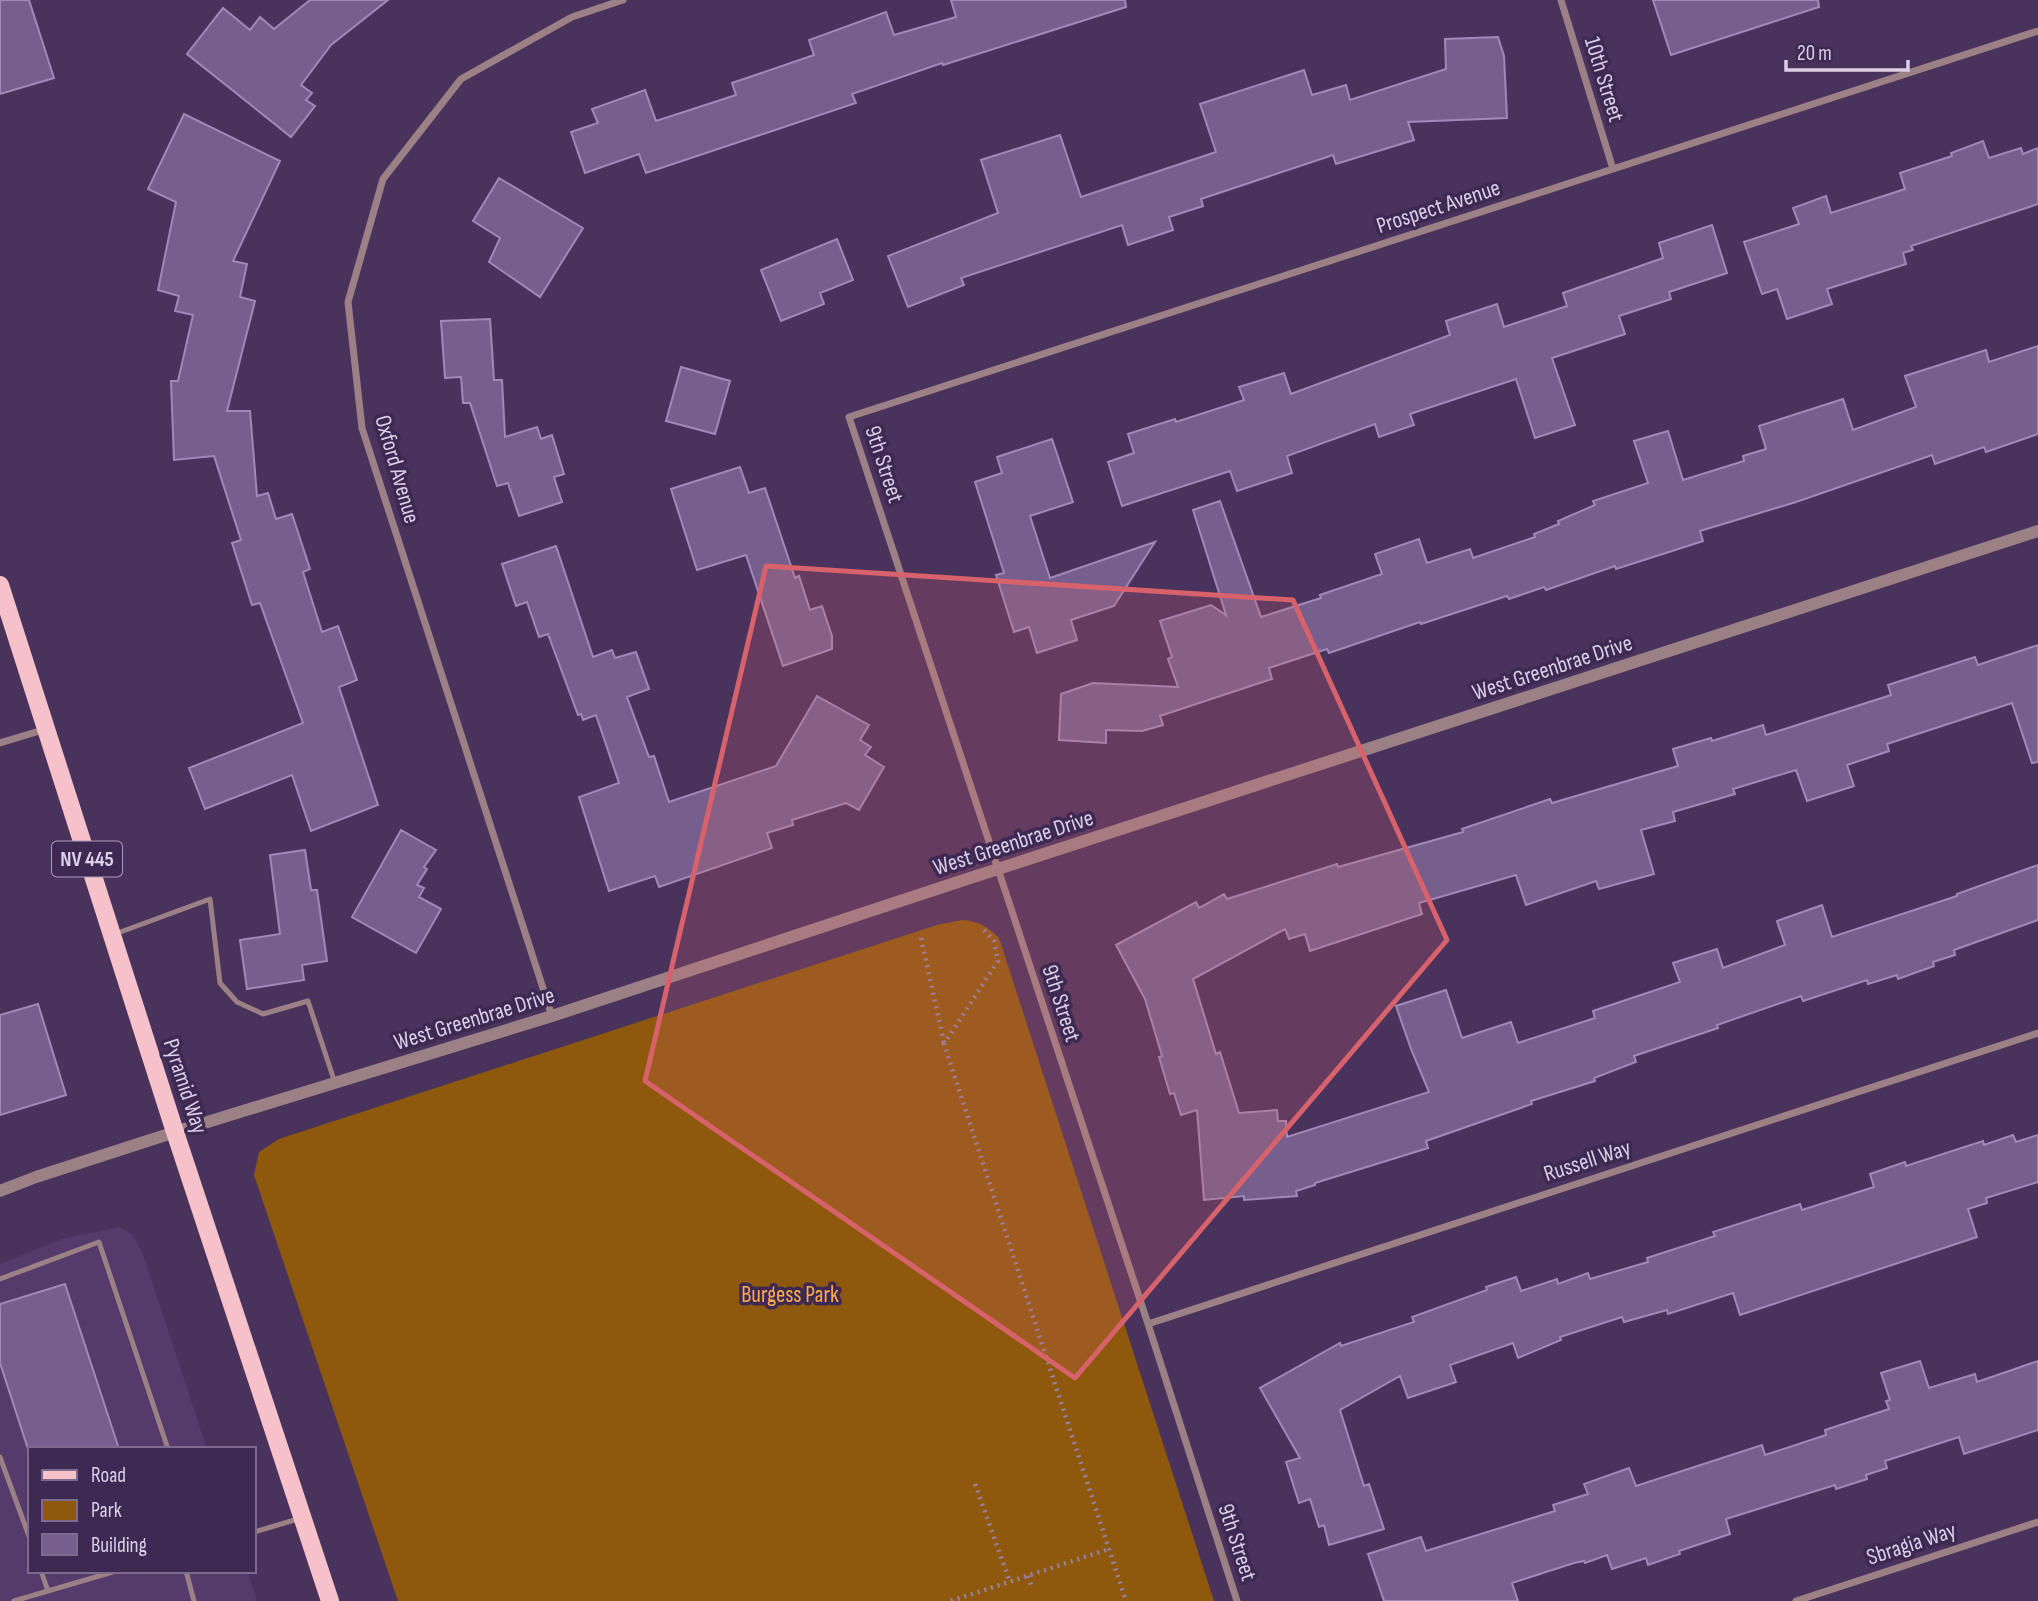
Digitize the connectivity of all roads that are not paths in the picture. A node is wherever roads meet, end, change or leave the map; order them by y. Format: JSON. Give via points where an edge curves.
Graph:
{"nodes":[{"id":1,"x":623,"y":0,"type":"edge"},
{"id":2,"x":1560,"y":0,"type":"edge"},
{"id":3,"x":2038,"y":31,"type":"edge"},
{"id":4,"x":1612,"y":169,"type":"junction"},
{"id":5,"x":849,"y":417,"type":"joint"},
{"id":6,"x":2038,"y":531,"type":"edge"},
{"id":7,"x":0,"y":585,"type":"edge"},
{"id":8,"x":46,"y":729,"type":"junction"},
{"id":9,"x":0,"y":743,"type":"edge"},
{"id":10,"x":998,"y":869,"type":"junction"},
{"id":11,"x":112,"y":936,"type":"junction"},
{"id":12,"x":552,"y":1016,"type":"junction"},
{"id":13,"x":2038,"y":1033,"type":"edge"},
{"id":14,"x":335,"y":1083,"type":"junction"},
{"id":15,"x":175,"y":1132,"type":"junction"},
{"id":16,"x":0,"y":1191,"type":"edge"},
{"id":17,"x":0,"y":1279,"type":"edge"},
{"id":18,"x":1148,"y":1324,"type":"junction"},
{"id":19,"x":167,"y":1447,"type":"edge"},
{"id":20,"x":0,"y":1457,"type":"edge"},
{"id":21,"x":302,"y":1518,"type":"junction"},
{"id":22,"x":2038,"y":1522,"type":"edge"},
{"id":23,"x":256,"y":1531,"type":"edge"},
{"id":24,"x":28,"y":1534,"type":"edge"},
{"id":25,"x":42,"y":1573,"type":"edge"},
{"id":26,"x":109,"y":1573,"type":"edge"},
{"id":27,"x":187,"y":1573,"type":"edge"},
{"id":28,"x":48,"y":1591,"type":"junction"},
{"id":29,"x":14,"y":1601,"type":"edge"},
{"id":30,"x":194,"y":1601,"type":"edge"},
{"id":31,"x":330,"y":1601,"type":"edge"},
{"id":32,"x":1237,"y":1601,"type":"edge"},
{"id":33,"x":1796,"y":1601,"type":"edge"}],
"edges":[{"from":1,"to":12,"type":"street","name":"Oxford Avenue","via":[[572,17],[461,79],[383,180],[348,302],[362,428]]},
{"from":2,"to":4,"type":"street","name":"10th Street"},
{"from":3,"to":4,"type":"street","name":"Prospect Avenue"},
{"from":4,"to":5,"type":"street","name":"Prospect Avenue"},
{"from":5,"to":10,"type":"street","name":"9th Street"},
{"from":6,"to":10,"type":"street","name":"West Greenbrae Drive"},
{"from":7,"to":8,"type":"main road","name":"Pyramid Way","number":"NV 445"},
{"from":8,"to":9,"type":"street"},
{"from":8,"to":11,"type":"main road","name":"Pyramid Way","number":"NV 445"},
{"from":10,"to":12,"type":"street","name":"West Greenbrae Drive"},
{"from":10,"to":18,"type":"street","name":"9th Street"},
{"from":11,"to":14,"type":"lane","via":[[210,898],[220,983],[237,1002],[263,1014],[308,1001]]},
{"from":11,"to":15,"type":"main road","name":"Pyramid Way","number":"NV 445"},
{"from":12,"to":14,"type":"street","name":"West Greenbrae Drive"},
{"from":13,"to":18,"type":"street","name":"Russell Way"},
{"from":14,"to":15,"type":"street","name":"West Greenbrae Drive"},
{"from":15,"to":16,"type":"street","name":"West Greenbrae Drive"},
{"from":15,"to":21,"type":"main road","name":"Pyramid Way","number":"NV 445"},
{"from":17,"to":19,"type":"lane","via":[[99,1242]]},
{"from":18,"to":32,"type":"street","name":"9th Street"},
{"from":20,"to":24,"type":"lane"},
{"from":21,"to":23,"type":"lane"},
{"from":21,"to":31,"type":"main road","name":"Pyramid Way","number":"NV 445"},
{"from":22,"to":33,"type":"street","name":"Sbragia Way"},
{"from":25,"to":28,"type":"lane"},
{"from":26,"to":28,"type":"lane"},
{"from":27,"to":30,"type":"lane"},
{"from":28,"to":29,"type":"lane"}]}
